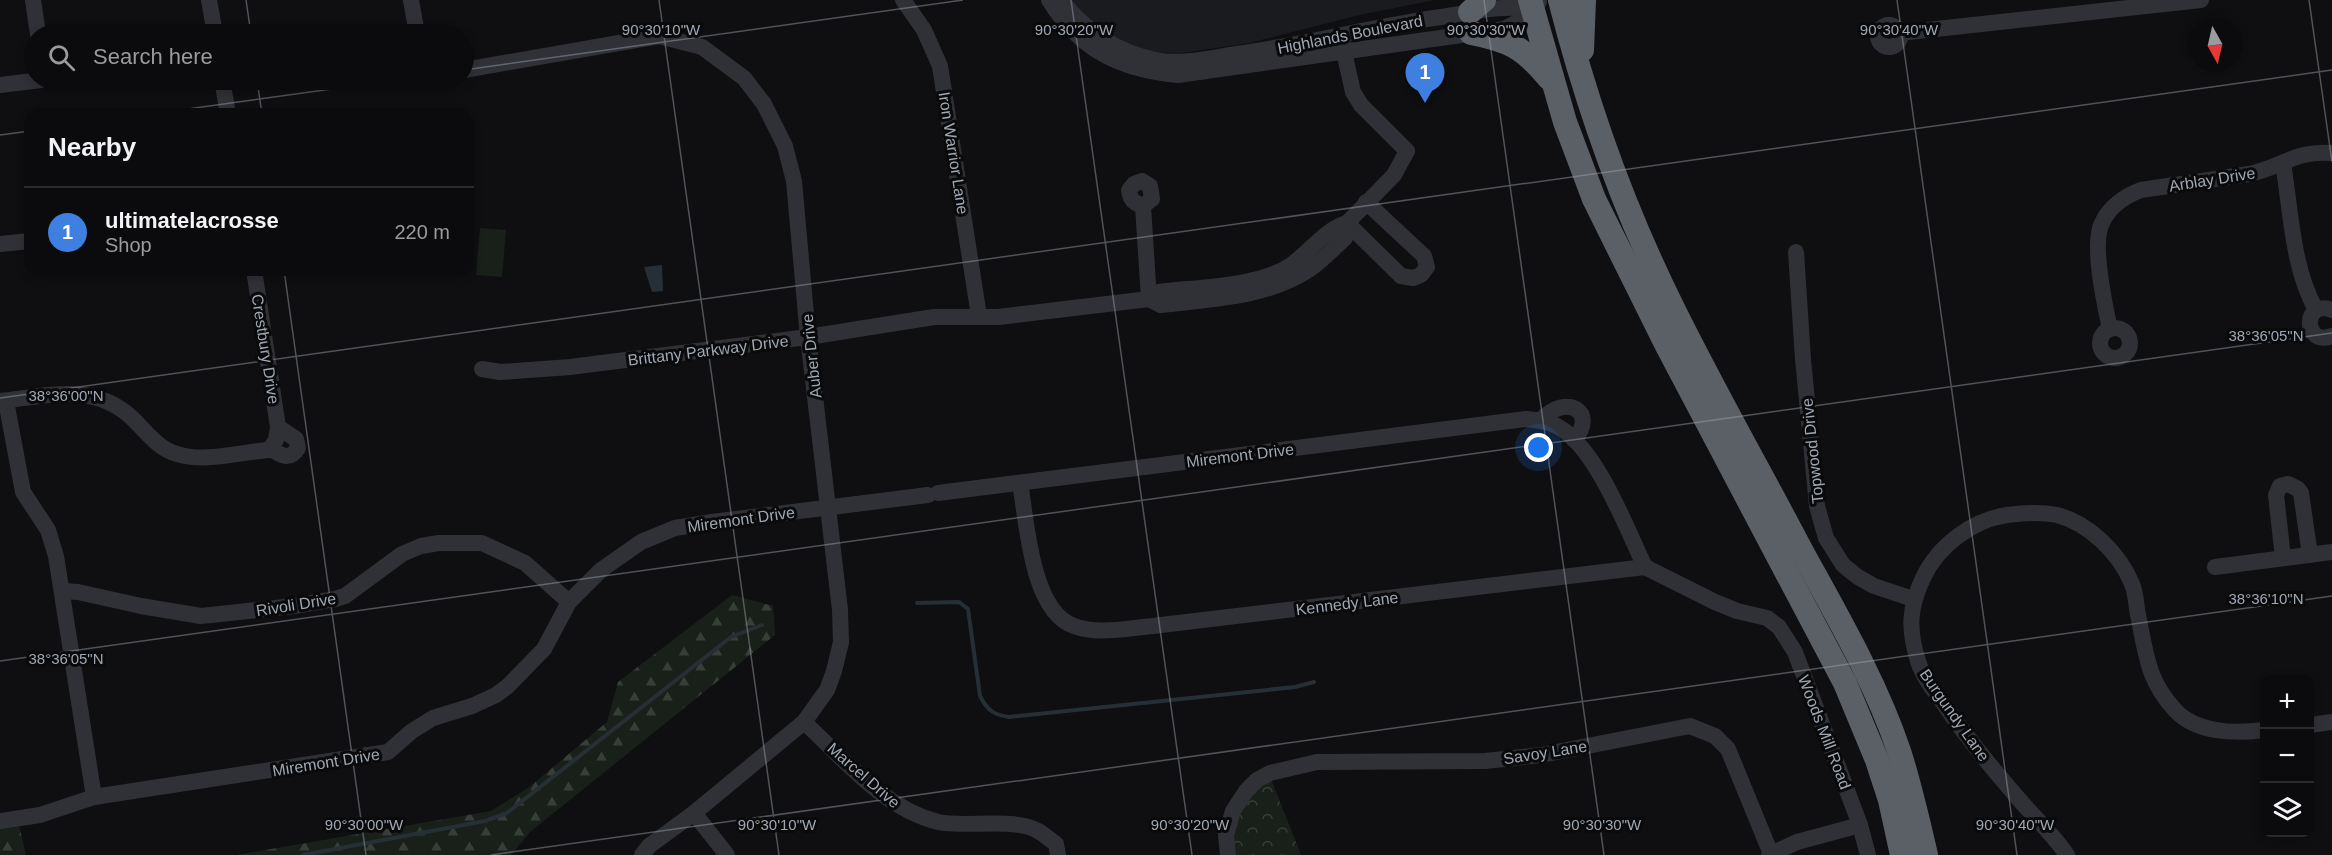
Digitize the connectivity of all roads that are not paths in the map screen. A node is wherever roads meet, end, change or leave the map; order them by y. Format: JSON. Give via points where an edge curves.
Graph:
{"nodes":[{"id":1,"x":33,"y":0,"type":"edge"},
{"id":2,"x":209,"y":0,"type":"edge"},
{"id":3,"x":411,"y":0,"type":"edge"},
{"id":4,"x":903,"y":0,"type":"edge"},
{"id":5,"x":1049,"y":0,"type":"edge"},
{"id":6,"x":1062,"y":0,"type":"edge"},
{"id":7,"x":1560,"y":0,"type":"edge"},
{"id":8,"x":1584,"y":0,"type":"edge"},
{"id":9,"x":2201,"y":0,"type":"edge"},
{"id":10,"x":1535,"y":3,"type":"edge"},
{"id":11,"x":1475,"y":15,"type":"edge"},
{"id":12,"x":37,"y":24,"type":"edge"},
{"id":13,"x":213,"y":24,"type":"edge"},
{"id":14,"x":415,"y":24,"type":"edge"},
{"id":15,"x":1566,"y":24,"type":"junction"},
{"id":16,"x":1900,"y":33,"type":"dead end"},
{"id":17,"x":1342,"y":44,"type":"junction"},
{"id":18,"x":474,"y":67,"type":"edge"},
{"id":19,"x":1551,"y":80,"type":"junction"},
{"id":20,"x":24,"y":82,"type":"edge"},
{"id":21,"x":1583,"y":83,"type":"junction"},
{"id":22,"x":0,"y":85,"type":"edge"},
{"id":23,"x":224,"y":90,"type":"edge"},
{"id":24,"x":227,"y":108,"type":"edge"},
{"id":25,"x":2332,"y":153,"type":"edge"},
{"id":26,"x":2283,"y":163,"type":"junction"},
{"id":27,"x":1366,"y":202,"type":"junction"},
{"id":28,"x":1143,"y":206,"type":"dead end"},
{"id":29,"x":1347,"y":223,"type":"junction"},
{"id":30,"x":24,"y":242,"type":"edge"},
{"id":31,"x":0,"y":244,"type":"edge"},
{"id":32,"x":1796,"y":252,"type":"dead end"},
{"id":33,"x":255,"y":276,"type":"edge"},
{"id":34,"x":1149,"y":299,"type":"junction"},
{"id":35,"x":2324,"y":310,"type":"edge"},
{"id":36,"x":979,"y":316,"type":"junction"},
{"id":37,"x":2110,"y":330,"type":"dead end"},
{"id":38,"x":2332,"y":336,"type":"edge"},
{"id":39,"x":808,"y":337,"type":"junction"},
{"id":40,"x":482,"y":369,"type":"dead end"},
{"id":41,"x":3,"y":401,"type":"edge"},
{"id":42,"x":1541,"y":420,"type":"junction"},
{"id":43,"x":1574,"y":440,"type":"junction"},
{"id":44,"x":1020,"y":483,"type":"junction"},
{"id":45,"x":828,"y":507,"type":"junction"},
{"id":46,"x":2332,"y":552,"type":"edge"},
{"id":47,"x":2310,"y":555,"type":"junction"},
{"id":48,"x":2283,"y":558,"type":"junction"},
{"id":49,"x":1645,"y":567,"type":"junction"},
{"id":50,"x":2215,"y":567,"type":"dead end"},
{"id":51,"x":62,"y":591,"type":"junction"},
{"id":52,"x":1913,"y":599,"type":"junction"},
{"id":53,"x":570,"y":602,"type":"junction"},
{"id":54,"x":804,"y":722,"type":"junction"},
{"id":55,"x":2332,"y":722,"type":"edge"},
{"id":56,"x":2314,"y":724,"type":"edge"},
{"id":57,"x":2260,"y":730,"type":"edge"},
{"id":58,"x":94,"y":797,"type":"junction"},
{"id":59,"x":694,"y":813,"type":"junction"},
{"id":60,"x":0,"y":821,"type":"edge"},
{"id":61,"x":1860,"y":825,"type":"junction"},
{"id":62,"x":1770,"y":854,"type":"edge"},
{"id":63,"x":642,"y":855,"type":"edge"},
{"id":64,"x":727,"y":855,"type":"edge"},
{"id":65,"x":1058,"y":855,"type":"edge"},
{"id":66,"x":1228,"y":855,"type":"edge"},
{"id":67,"x":1868,"y":855,"type":"edge"},
{"id":68,"x":1902,"y":855,"type":"edge"},
{"id":69,"x":1926,"y":855,"type":"edge"},
{"id":70,"x":2067,"y":855,"type":"edge"}],
"edges":[{"from":1,"to":12,"type":"street"},
{"from":2,"to":13,"type":"street"},
{"from":3,"to":14,"type":"street"},
{"from":4,"to":36,"type":"street","name":"Iron Warrior Lane","via":[[924,30],[940,66]]},
{"from":5,"to":17,"type":"street","name":"Highlands Boulevard","via":[[1071,30],[1090,46],[1128,67],[1157,73],[1201,73]]},
{"from":6,"to":17,"type":"street","name":"Highlands Boulevard","via":[[1072,14],[1101,38],[1156,60],[1190,61]]},
{"from":7,"to":15,"type":"highway"},
{"from":8,"to":21,"type":"highway"},
{"from":9,"to":16,"type":"street"},
{"from":10,"to":11,"type":"street","name":"Highlands Boulevard","via":[[1518,22],[1504,29]]},
{"from":10,"to":15,"type":"highway"},
{"from":10,"to":19,"type":"highway"},
{"from":11,"to":17,"type":"street","name":"Highlands Boulevard","via":[[1385,25]]},
{"from":11,"to":19,"type":"highway","via":[[1491,37],[1532,57]]},
{"from":15,"to":21,"type":"highway"},
{"from":17,"to":27,"type":"street","name":"Brittany Parkway Drive","via":[[1353,92],[1407,151],[1375,180]]},
{"from":18,"to":39,"type":"street","name":"Auber Drive","via":[[659,36],[702,47],[723,61],[744,78],[764,104],[785,146],[794,181]]},
{"from":19,"to":68,"type":"highway","via":[[1578,161],[1616,245],[1850,693],[1890,800]]},
{"from":20,"to":22,"type":"street"},
{"from":21,"to":69,"type":"highway","via":[[1619,186],[1673,308],[1883,710],[1910,788]]},
{"from":23,"to":24,"type":"street"},
{"from":25,"to":26,"type":"street","name":"Arblay Drive","via":[[2304,154]]},
{"from":26,"to":35,"type":"street","via":[[2308,296]]},
{"from":26,"to":37,"type":"street","name":"Arblay Drive","via":[[2266,171],[2141,190],[2116,205],[2102,223],[2098,236]]},
{"from":27,"to":29,"type":"street","name":"Brittany Parkway Drive"},
{"from":27,"to":29,"type":"street","via":[[1424,256],[1425,272],[1413,279],[1401,276]]},
{"from":28,"to":34,"type":"street"},
{"from":29,"to":34,"type":"street","name":"Brittany Parkway Drive","via":[[1345,238],[1312,267],[1284,283],[1244,296],[1161,305]]},
{"from":30,"to":31,"type":"street"},
{"from":32,"to":52,"type":"street","name":"Topwood Drive","via":[[1817,506],[1826,538],[1843,565],[1858,577]]},
{"from":33,"to":41,"type":"street","name":"Crestbury Drive","via":[[276,437],[268,450],[196,458],[177,454],[163,448],[130,416],[90,395],[69,393]]},
{"from":34,"to":36,"type":"street","name":"Brittany Parkway Drive"},
{"from":35,"to":38,"type":"street","via":[[2310,319],[2311,329],[2318,336]]},
{"from":36,"to":39,"type":"street","name":"Brittany Parkway Drive","via":[[934,317]]},
{"from":39,"to":40,"type":"street","name":"Brittany Parkway Drive","via":[[570,367],[500,372]]},
{"from":39,"to":45,"type":"street","name":"Auber Drive"},
{"from":41,"to":51,"type":"street","via":[[23,492],[48,530]]},
{"from":42,"to":43,"type":"street","name":"Miremont Drive"},
{"from":42,"to":43,"type":"street","name":"Miremont Drive","via":[[1557,407],[1577,410],[1583,417],[1583,426]]},
{"from":42,"to":44,"type":"street","name":"Miremont Drive","via":[[1497,422]]},
{"from":43,"to":49,"type":"street","name":"Miremont Drive","via":[[1596,467]]},
{"from":44,"to":45,"type":"street","name":"Miremont Drive"},
{"from":44,"to":49,"type":"street","name":"Kennedy Lane","via":[[1036,577],[1050,606],[1073,626],[1104,630],[1165,625]]},
{"from":45,"to":53,"type":"street","name":"Miremont Drive","via":[[675,528],[641,542],[601,570]]},
{"from":45,"to":54,"type":"street","name":"Auber Drive","via":[[841,642],[827,690]]},
{"from":46,"to":47,"type":"street"},
{"from":47,"to":48,"type":"street"},
{"from":47,"to":48,"type":"street","via":[[2301,494],[2288,484],[2280,486],[2276,495]]},
{"from":48,"to":50,"type":"street"},
{"from":49,"to":61,"type":"street","name":"Woods Mill Road","via":[[1715,602],[1767,618],[1779,627],[1795,652]]},
{"from":51,"to":53,"type":"street","name":"Rivoli Drive","via":[[201,616],[294,606],[345,596],[420,546],[482,543],[525,563]]},
{"from":51,"to":58,"type":"street"},
{"from":52,"to":57,"type":"street","name":"Burgundy Lane","via":[[1939,554],[1970,527],[2004,515],[2057,516],[2096,537],[2124,569],[2133,585],[2150,671],[2176,712],[2199,727],[2212,730]]},
{"from":52,"to":70,"type":"street","name":"Burgundy Lane","via":[[1913,639],[1917,659],[1929,683],[1980,753]]},
{"from":53,"to":58,"type":"street","name":"Miremont Drive","via":[[544,649],[508,686],[472,706],[433,718],[388,752]]},
{"from":54,"to":59,"type":"street","name":"Auber Drive"},
{"from":54,"to":65,"type":"street","name":"Marcel Drive","via":[[875,789],[906,811],[940,822],[1020,825],[1036,830],[1056,844]]},
{"from":55,"to":56,"type":"street"},
{"from":58,"to":60,"type":"street","name":"Miremont Drive","via":[[40,815]]},
{"from":59,"to":63,"type":"street","name":"Auber Drive"},
{"from":59,"to":64,"type":"street"},
{"from":61,"to":62,"type":"street","via":[[1797,842]]},
{"from":61,"to":67,"type":"street","name":"Woods Mill Road"},
{"from":62,"to":66,"type":"street","name":"Savoy Lane","via":[[1728,749],[1715,736],[1690,726],[1540,755],[1485,761],[1317,762],[1270,773],[1246,791],[1229,821]]}]}
